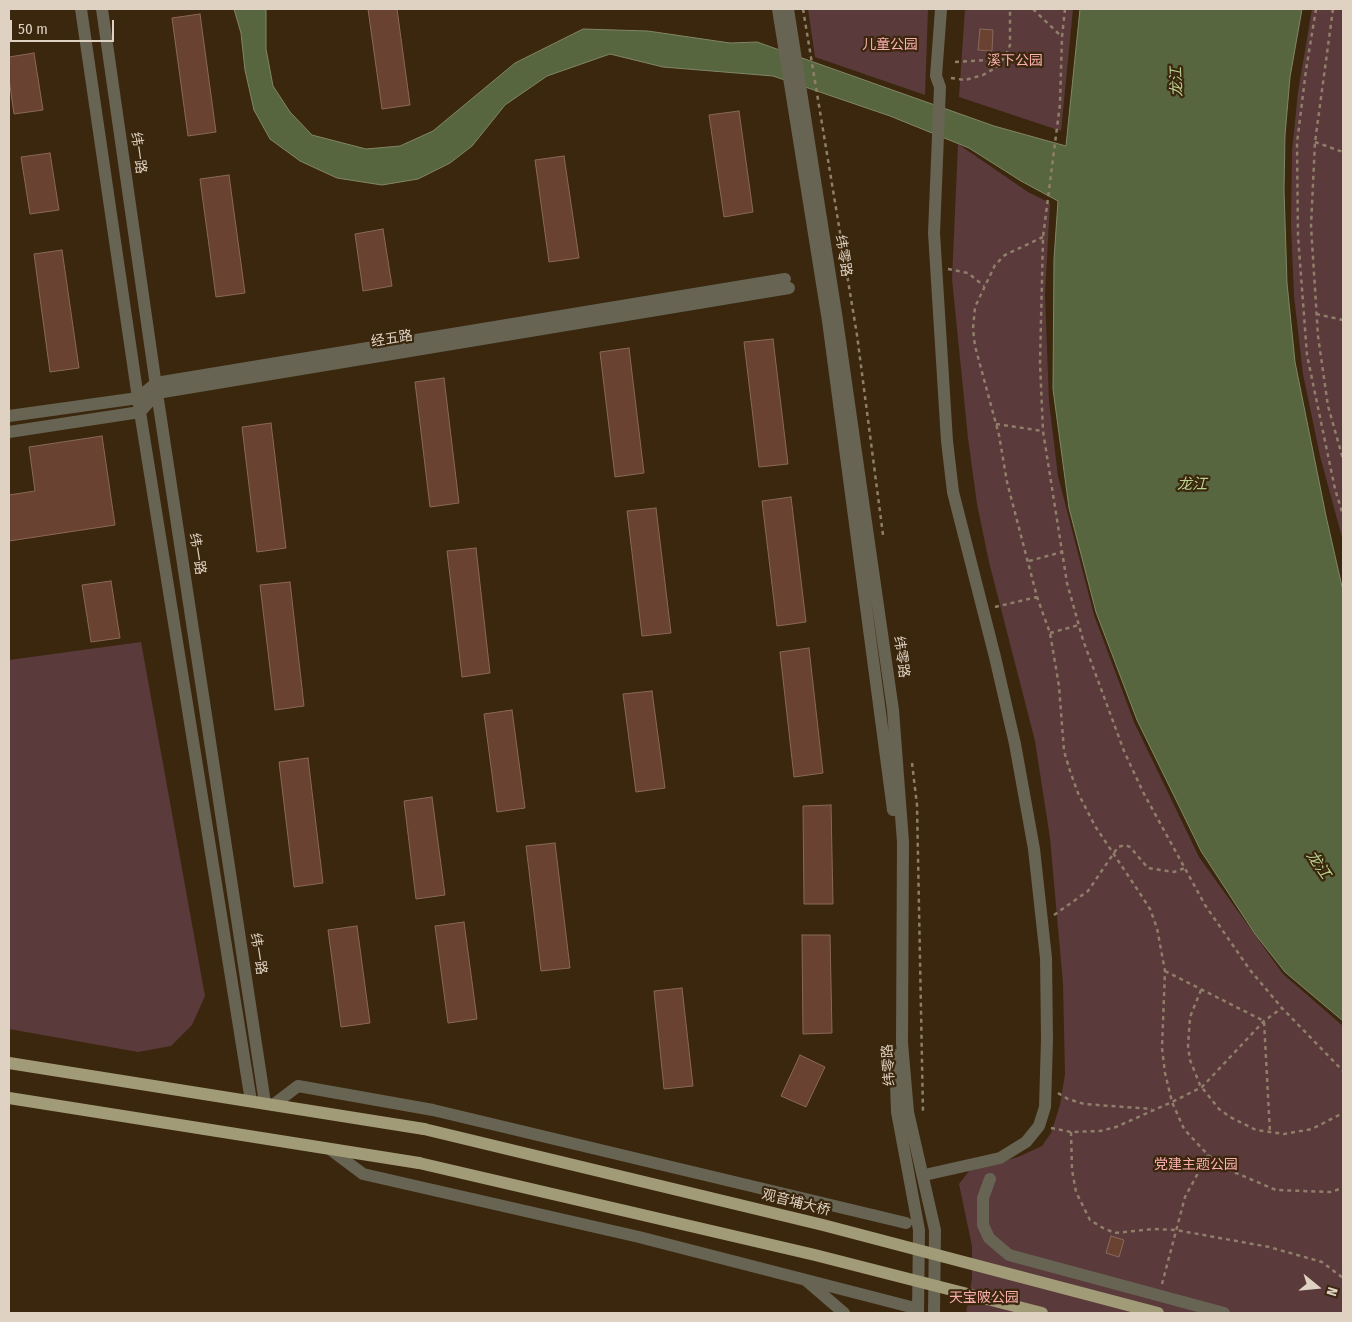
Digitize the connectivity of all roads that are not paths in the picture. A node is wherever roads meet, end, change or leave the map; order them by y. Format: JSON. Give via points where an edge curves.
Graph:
{"nodes":[{"id":1,"x":81,"y":9,"type":"edge"},
{"id":2,"x":102,"y":9,"type":"edge"},
{"id":3,"x":778,"y":9,"type":"edge"},
{"id":4,"x":788,"y":9,"type":"edge"},
{"id":5,"x":941,"y":9,"type":"edge"},
{"id":6,"x":787,"y":284,"type":"dead end"},
{"id":7,"x":156,"y":388,"type":"junction"},
{"id":8,"x":138,"y":398,"type":"junction"},
{"id":9,"x":140,"y":412,"type":"junction"},
{"id":10,"x":9,"y":416,"type":"edge"},
{"id":11,"x":9,"y":432,"type":"edge"},
{"id":12,"x":9,"y":1063,"type":"edge"},
{"id":13,"x":9,"y":1098,"type":"edge"},
{"id":14,"x":251,"y":1101,"type":"junction"},
{"id":15,"x":269,"y":1104,"type":"junction"},
{"id":16,"x":332,"y":1150,"type":"junction"},
{"id":17,"x":929,"y":1174,"type":"dead end"},
{"id":18,"x":990,"y":1179,"type":"dead end"},
{"id":19,"x":906,"y":1223,"type":"dead end"},
{"id":20,"x":804,"y":1279,"type":"junction"},
{"id":21,"x":915,"y":1310,"type":"edge"},
{"id":22,"x":844,"y":1313,"type":"edge"},
{"id":23,"x":934,"y":1313,"type":"edge"},
{"id":24,"x":1042,"y":1313,"type":"edge"},
{"id":25,"x":1158,"y":1313,"type":"edge"},
{"id":26,"x":1224,"y":1313,"type":"edge"}],
"edges":[{"from":1,"to":8,"type":"street"},
{"from":2,"to":7,"type":"street","name":"纬一路"},
{"from":3,"to":21,"type":"street","name":"纬零路","via":[[828,322],[891,785],[896,843],[894,1041],[897,1112],[919,1230]]},
{"from":4,"to":23,"type":"street","name":"纬零路","via":[[893,710],[904,842],[902,1043],[908,1112],[935,1230]]},
{"from":5,"to":17,"type":"street","via":[[935,269],[947,441],[953,492],[1015,744],[1034,849],[1046,958],[1046,1086],[1045,1107],[1039,1126],[1026,1142],[1000,1158]]},
{"from":6,"to":7,"type":"street","name":"经五路"},
{"from":7,"to":8,"type":"street"},
{"from":7,"to":9,"type":"street"},
{"from":7,"to":15,"type":"street","name":"纬一路"},
{"from":8,"to":9,"type":"street"},
{"from":8,"to":10,"type":"street"},
{"from":9,"to":11,"type":"street"},
{"from":9,"to":14,"type":"street"},
{"from":12,"to":14,"type":"main road","name":"观音埔大桥"},
{"from":13,"to":16,"type":"main road"},
{"from":14,"to":15,"type":"main road","name":"观音埔大桥"},
{"from":15,"to":19,"type":"street","via":[[298,1086],[433,1110]]},
{"from":15,"to":25,"type":"main road","name":"观音埔大桥","bridge":true,"via":[[424,1129],[823,1225]]},
{"from":16,"to":20,"type":"street","via":[[363,1174],[639,1237]]},
{"from":16,"to":24,"type":"main road","bridge":true,"via":[[419,1163],[815,1255]]},
{"from":18,"to":26,"type":"street","bridge":true,"via":[[983,1198],[982,1225],[989,1238],[1010,1255]]},
{"from":20,"to":21,"type":"street"},
{"from":20,"to":22,"type":"street"}]}
